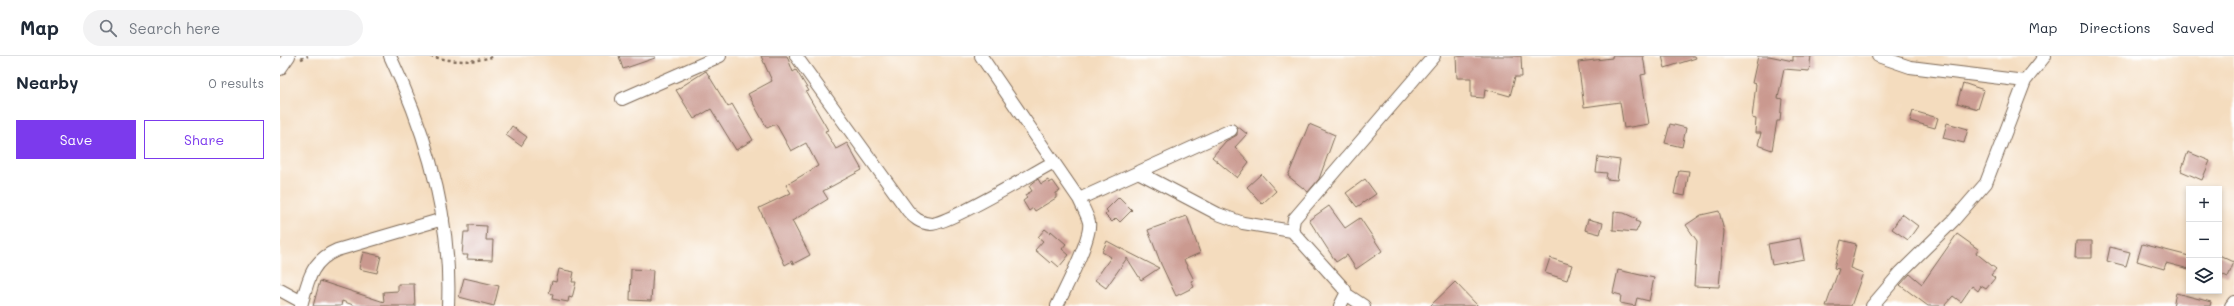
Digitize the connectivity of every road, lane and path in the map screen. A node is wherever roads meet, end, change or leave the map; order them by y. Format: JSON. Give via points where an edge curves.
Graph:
{"nodes":[{"id":1,"x":289,"y":56,"type":"edge"},
{"id":2,"x":390,"y":56,"type":"edge"},
{"id":3,"x":430,"y":56,"type":"edge"},
{"id":4,"x":495,"y":56,"type":"edge"},
{"id":5,"x":720,"y":56,"type":"edge"},
{"id":6,"x":796,"y":56,"type":"edge"},
{"id":7,"x":981,"y":56,"type":"edge"},
{"id":8,"x":1434,"y":56,"type":"edge"},
{"id":9,"x":1878,"y":56,"type":"edge"},
{"id":10,"x":2045,"y":56,"type":"edge"},
{"id":11,"x":280,"y":69,"type":"edge"},
{"id":12,"x":2025,"y":81,"type":"junction"},
{"id":13,"x":622,"y":99,"type":"dead end"},
{"id":14,"x":1231,"y":130,"type":"dead end"},
{"id":15,"x":1054,"y":162,"type":"junction"},
{"id":16,"x":1138,"y":172,"type":"junction"},
{"id":17,"x":1079,"y":199,"type":"junction"},
{"id":18,"x":443,"y":219,"type":"junction"},
{"id":19,"x":1292,"y":231,"type":"junction"},
{"id":20,"x":280,"y":290,"type":"edge"},
{"id":21,"x":1346,"y":294,"type":"junction"},
{"id":22,"x":2234,"y":302,"type":"edge"},
{"id":23,"x":301,"y":304,"type":"edge"},
{"id":24,"x":448,"y":306,"type":"edge"},
{"id":25,"x":1057,"y":306,"type":"edge"},
{"id":26,"x":1340,"y":306,"type":"edge"},
{"id":27,"x":1364,"y":306,"type":"edge"},
{"id":28,"x":1872,"y":306,"type":"edge"},
{"id":29,"x":2231,"y":306,"type":"edge"}],
"edges":[{"from":1,"to":11,"type":"street"},
{"from":2,"to":18,"type":"street","via":[[420,131],[438,188]]},
{"from":3,"to":4,"type":"path","via":[[467,62]]},
{"from":5,"to":13,"type":"street"},
{"from":6,"to":15,"type":"street","via":[[908,211],[922,223],[932,224],[958,214]]},
{"from":7,"to":15,"type":"street"},
{"from":8,"to":19,"type":"street","via":[[1294,219]]},
{"from":9,"to":12,"type":"street","via":[[1910,68]]},
{"from":10,"to":12,"type":"street"},
{"from":12,"to":28,"type":"street","via":[[1986,183]]},
{"from":14,"to":16,"type":"street"},
{"from":15,"to":17,"type":"street"},
{"from":16,"to":17,"type":"street"},
{"from":16,"to":19,"type":"street","via":[[1218,214],[1243,222]]},
{"from":17,"to":25,"type":"street","via":[[1089,222],[1088,234]]},
{"from":18,"to":23,"type":"street","via":[[324,256],[315,265],[308,279]]},
{"from":18,"to":24,"type":"street","via":[[448,268]]},
{"from":19,"to":21,"type":"street"},
{"from":20,"to":23,"type":"street"},
{"from":21,"to":26,"type":"street"},
{"from":21,"to":27,"type":"street"},
{"from":22,"to":29,"type":"street"}]}
